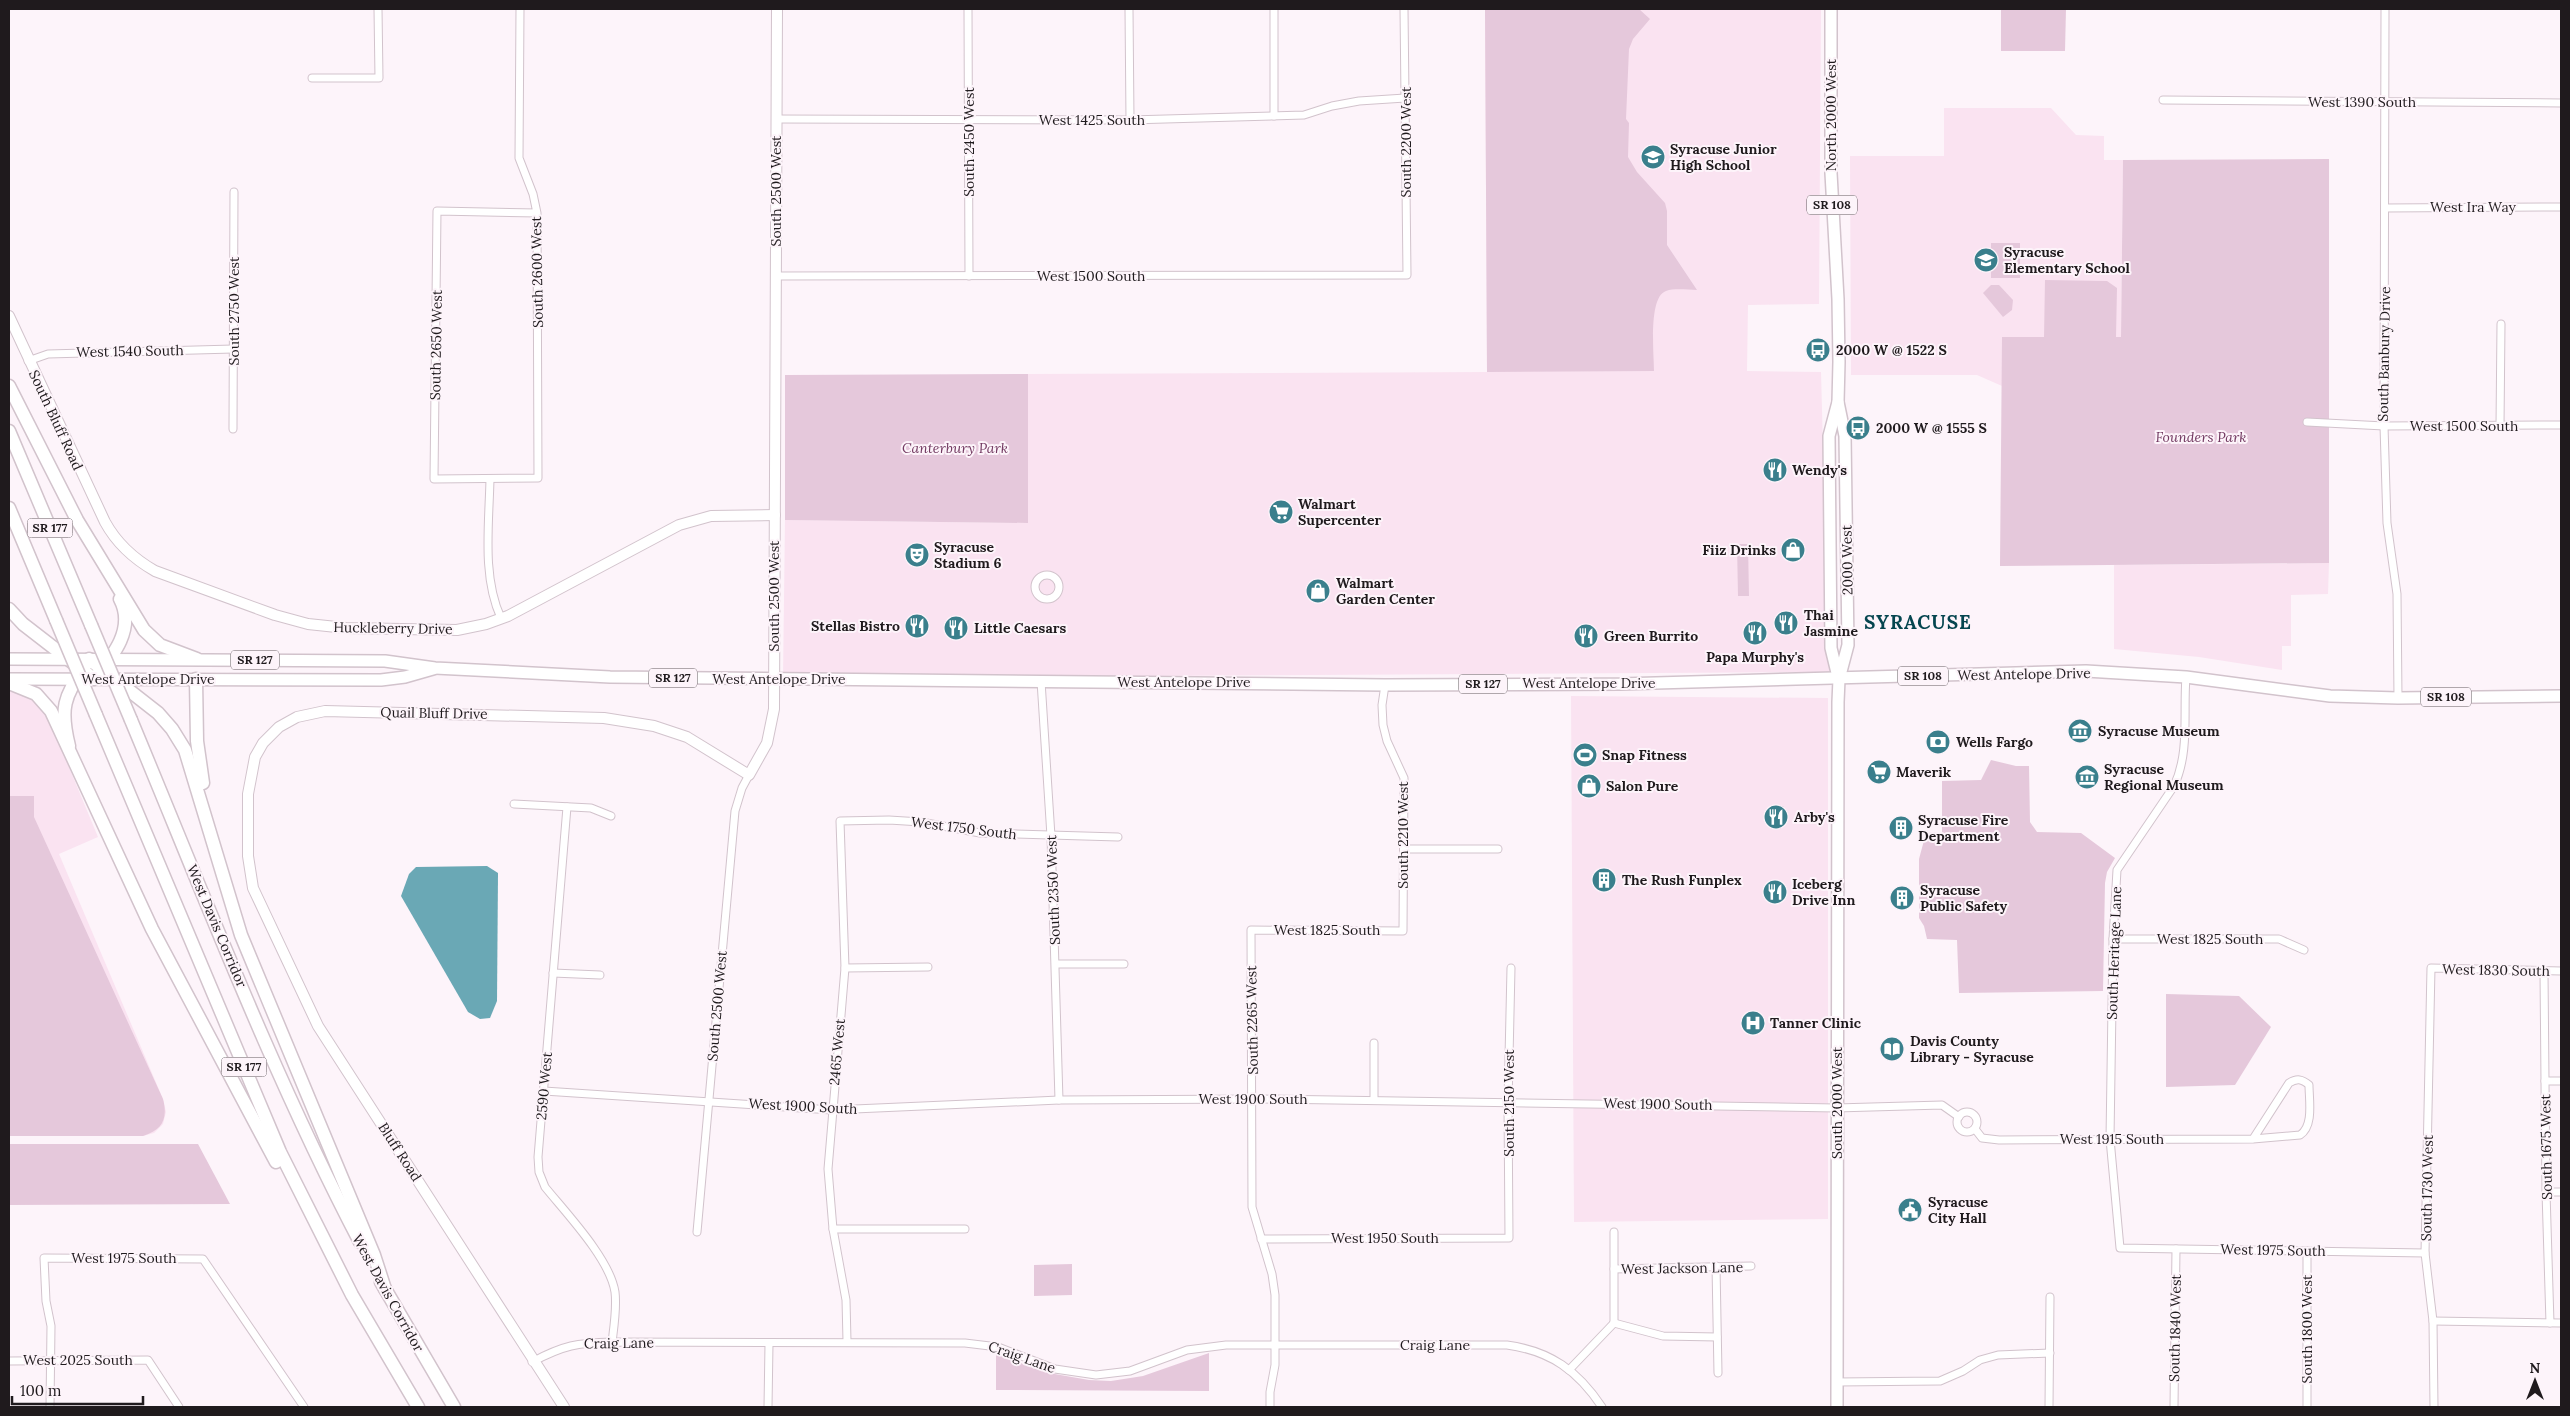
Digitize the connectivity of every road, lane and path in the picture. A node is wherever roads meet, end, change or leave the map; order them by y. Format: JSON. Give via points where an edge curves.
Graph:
{"nodes":[{"id":1,"x":378,"y":9,"type":"edge"},
{"id":2,"x":520,"y":9,"type":"edge"},
{"id":3,"x":776,"y":9,"type":"edge"},
{"id":4,"x":968,"y":9,"type":"edge"},
{"id":5,"x":1128,"y":9,"type":"edge"},
{"id":6,"x":1274,"y":9,"type":"edge"},
{"id":7,"x":1404,"y":9,"type":"edge"},
{"id":8,"x":1831,"y":9,"type":"edge"},
{"id":9,"x":2385,"y":9,"type":"edge"},
{"id":10,"x":312,"y":78,"type":"dead end"},
{"id":11,"x":1405,"y":98,"type":"junction"},
{"id":12,"x":2162,"y":100,"type":"dead end"},
{"id":13,"x":2385,"y":103,"type":"junction"},
{"id":14,"x":2561,"y":103,"type":"edge"},
{"id":15,"x":1274,"y":116,"type":"junction"},
{"id":16,"x":776,"y":119,"type":"junction"},
{"id":17,"x":969,"y":120,"type":"junction"},
{"id":18,"x":1130,"y":120,"type":"junction"},
{"id":19,"x":234,"y":192,"type":"dead end"},
{"id":20,"x":2561,"y":207,"type":"edge"},
{"id":21,"x":2386,"y":208,"type":"junction"},
{"id":22,"x":537,"y":213,"type":"junction"},
{"id":23,"x":1406,"y":275,"type":"joint"},
{"id":24,"x":776,"y":276,"type":"junction"},
{"id":25,"x":969,"y":276,"type":"junction"},
{"id":26,"x":9,"y":316,"type":"edge"},
{"id":27,"x":2500,"y":324,"type":"dead end"},
{"id":28,"x":233,"y":350,"type":"junction"},
{"id":29,"x":28,"y":361,"type":"junction"},
{"id":30,"x":9,"y":386,"type":"edge"},
{"id":31,"x":1838,"y":402,"type":"junction"},
{"id":32,"x":2307,"y":422,"type":"dead end"},
{"id":33,"x":2384,"y":426,"type":"junction"},
{"id":34,"x":2500,"y":426,"type":"junction"},
{"id":35,"x":2561,"y":426,"type":"edge"},
{"id":36,"x":233,"y":429,"type":"dead end"},
{"id":37,"x":9,"y":431,"type":"edge"},
{"id":38,"x":490,"y":479,"type":"junction"},
{"id":39,"x":9,"y":508,"type":"edge"},
{"id":40,"x":775,"y":515,"type":"junction"},
{"id":41,"x":105,"y":522,"type":"joint"},
{"id":42,"x":114,"y":585,"type":"junction"},
{"id":43,"x":9,"y":609,"type":"edge"},
{"id":44,"x":501,"y":618,"type":"junction"},
{"id":45,"x":9,"y":659,"type":"edge"},
{"id":46,"x":71,"y":659,"type":"junction"},
{"id":47,"x":197,"y":659,"type":"junction"},
{"id":48,"x":435,"y":668,"type":"junction"},
{"id":49,"x":83,"y":669,"type":"junction"},
{"id":50,"x":102,"y":669,"type":"junction"},
{"id":51,"x":2186,"y":677,"type":"junction"},
{"id":52,"x":1839,"y":678,"type":"junction"},
{"id":53,"x":9,"y":679,"type":"edge"},
{"id":54,"x":114,"y":679,"type":"junction"},
{"id":55,"x":196,"y":679,"type":"junction"},
{"id":56,"x":774,"y":679,"type":"junction"},
{"id":57,"x":1041,"y":681,"type":"junction"},
{"id":58,"x":9,"y":683,"type":"edge"},
{"id":59,"x":1385,"y":685,"type":"junction"},
{"id":60,"x":2561,"y":696,"type":"edge"},
{"id":61,"x":2398,"y":698,"type":"junction"},
{"id":62,"x":69,"y":746,"type":"junction"},
{"id":63,"x":750,"y":775,"type":"junction"},
{"id":64,"x":514,"y":804,"type":"dead end"},
{"id":65,"x":566,"y":807,"type":"junction"},
{"id":66,"x":611,"y":816,"type":"dead end"},
{"id":67,"x":840,"y":821,"type":"joint"},
{"id":68,"x":210,"y":835,"type":"junction"},
{"id":69,"x":1051,"y":836,"type":"junction"},
{"id":70,"x":1118,"y":837,"type":"dead end"},
{"id":71,"x":1404,"y":849,"type":"junction"},
{"id":72,"x":1498,"y":849,"type":"dead end"},
{"id":73,"x":253,"y":888,"type":"joint"},
{"id":74,"x":1251,"y":930,"type":"joint"},
{"id":75,"x":1403,"y":930,"type":"joint"},
{"id":76,"x":2113,"y":939,"type":"junction"},
{"id":77,"x":2304,"y":950,"type":"dead end"},
{"id":78,"x":1056,"y":964,"type":"junction"},
{"id":79,"x":1124,"y":964,"type":"dead end"},
{"id":80,"x":928,"y":967,"type":"dead end"},
{"id":81,"x":845,"y":968,"type":"junction"},
{"id":82,"x":1511,"y":968,"type":"dead end"},
{"id":83,"x":2431,"y":968,"type":"joint"},
{"id":84,"x":2561,"y":971,"type":"edge"},
{"id":85,"x":2544,"y":972,"type":"junction"},
{"id":86,"x":553,"y":973,"type":"junction"},
{"id":87,"x":600,"y":975,"type":"dead end"},
{"id":88,"x":1374,"y":1043,"type":"dead end"},
{"id":89,"x":2545,"y":1081,"type":"junction"},
{"id":90,"x":2561,"y":1081,"type":"edge"},
{"id":91,"x":544,"y":1091,"type":"junction"},
{"id":92,"x":1252,"y":1099,"type":"junction"},
{"id":93,"x":1059,"y":1100,"type":"junction"},
{"id":94,"x":1374,"y":1100,"type":"junction"},
{"id":95,"x":708,"y":1101,"type":"junction"},
{"id":96,"x":1508,"y":1103,"type":"junction"},
{"id":97,"x":1836,"y":1108,"type":"junction"},
{"id":98,"x":832,"y":1110,"type":"junction"},
{"id":99,"x":1959,"y":1117,"type":"junction"},
{"id":100,"x":1974,"y":1129,"type":"junction"},
{"id":101,"x":2110,"y":1139,"type":"junction"},
{"id":102,"x":2253,"y":1139,"type":"junction"},
{"id":103,"x":2546,"y":1192,"type":"junction"},
{"id":104,"x":2561,"y":1192,"type":"edge"},
{"id":105,"x":833,"y":1229,"type":"junction"},
{"id":106,"x":966,"y":1229,"type":"dead end"},
{"id":107,"x":697,"y":1232,"type":"dead end"},
{"id":108,"x":1614,"y":1232,"type":"dead end"},
{"id":109,"x":1261,"y":1238,"type":"junction"},
{"id":110,"x":1509,"y":1238,"type":"joint"},
{"id":111,"x":2120,"y":1248,"type":"joint"},
{"id":112,"x":2176,"y":1249,"type":"junction"},
{"id":113,"x":2307,"y":1251,"type":"junction"},
{"id":114,"x":2425,"y":1254,"type":"junction"},
{"id":115,"x":1716,"y":1266,"type":"junction"},
{"id":116,"x":1751,"y":1266,"type":"dead end"},
{"id":117,"x":1614,"y":1269,"type":"junction"},
{"id":118,"x":385,"y":1289,"type":"junction"},
{"id":119,"x":352,"y":1295,"type":"junction"},
{"id":120,"x":2050,"y":1297,"type":"dead end"},
{"id":121,"x":2433,"y":1321,"type":"junction"},
{"id":122,"x":1614,"y":1323,"type":"junction"},
{"id":123,"x":2550,"y":1323,"type":"junction"},
{"id":124,"x":2561,"y":1323,"type":"edge"},
{"id":125,"x":1717,"y":1337,"type":"junction"},
{"id":126,"x":847,"y":1341,"type":"junction"},
{"id":127,"x":612,"y":1342,"type":"junction"},
{"id":128,"x":769,"y":1344,"type":"junction"},
{"id":129,"x":1275,"y":1345,"type":"junction"},
{"id":130,"x":2050,"y":1353,"type":"junction"},
{"id":131,"x":51,"y":1360,"type":"junction"},
{"id":132,"x":9,"y":1361,"type":"edge"},
{"id":133,"x":532,"y":1362,"type":"junction"},
{"id":134,"x":1569,"y":1370,"type":"junction"},
{"id":135,"x":1718,"y":1373,"type":"dead end"},
{"id":136,"x":1837,"y":1382,"type":"junction"},
{"id":137,"x":50,"y":1407,"type":"edge"},
{"id":138,"x":179,"y":1407,"type":"edge"},
{"id":139,"x":304,"y":1407,"type":"edge"},
{"id":140,"x":418,"y":1407,"type":"edge"},
{"id":141,"x":454,"y":1407,"type":"edge"},
{"id":142,"x":564,"y":1407,"type":"edge"},
{"id":143,"x":768,"y":1407,"type":"edge"},
{"id":144,"x":1270,"y":1407,"type":"edge"},
{"id":145,"x":1602,"y":1407,"type":"edge"},
{"id":146,"x":1837,"y":1407,"type":"edge"},
{"id":147,"x":2049,"y":1407,"type":"edge"},
{"id":148,"x":2174,"y":1407,"type":"edge"},
{"id":149,"x":2307,"y":1407,"type":"edge"},
{"id":150,"x":2434,"y":1407,"type":"edge"}],
"edges":[{"from":1,"to":10,"type":"street","via":[[379,78]]},
{"from":2,"to":22,"type":"street","name":"South 2600 West","via":[[519,158]]},
{"from":3,"to":16,"type":"street","name":"South 2500 West"},
{"from":4,"to":17,"type":"street","name":"South 2450 West"},
{"from":5,"to":18,"type":"street"},
{"from":6,"to":15,"type":"street"},
{"from":7,"to":11,"type":"street","name":"South 2200 West"},
{"from":8,"to":31,"type":"main road","name":"North 2000 West","number":"SR 108","via":[[1831,173],[1838,300]]},
{"from":9,"to":13,"type":"street","name":"South Banbury Drive"},
{"from":11,"to":15,"type":"street","name":"West 1425 South","via":[[1359,101],[1304,116]]},
{"from":11,"to":23,"type":"street","name":"South 2200 West"},
{"from":12,"to":13,"type":"street","name":"West 1390 South"},
{"from":13,"to":14,"type":"street","name":"West 1390 South"},
{"from":13,"to":21,"type":"street","name":"South Banbury Drive"},
{"from":15,"to":18,"type":"street","name":"West 1425 South"},
{"from":16,"to":17,"type":"street","name":"West 1425 South"},
{"from":16,"to":24,"type":"street","name":"South 2500 West"},
{"from":17,"to":18,"type":"street","name":"West 1425 South"},
{"from":17,"to":25,"type":"street","name":"South 2450 West"},
{"from":19,"to":28,"type":"street","name":"South 2750 West"},
{"from":20,"to":21,"type":"street","name":"West Ira Way"},
{"from":21,"to":33,"type":"street","name":"South Banbury Drive"},
{"from":22,"to":38,"type":"street","name":"South 2600 West","via":[[538,478]]},
{"from":22,"to":38,"type":"street","name":"South 2650 West","via":[[437,211],[434,479]]},
{"from":23,"to":25,"type":"street","name":"West 1500 South"},
{"from":24,"to":25,"type":"street","name":"West 1500 South"},
{"from":24,"to":40,"type":"street","name":"South 2500 West"},
{"from":26,"to":29,"type":"street","name":"South Bluff Road"},
{"from":27,"to":34,"type":"street"},
{"from":28,"to":29,"type":"street","name":"West 1540 South","via":[[62,353]]},
{"from":28,"to":36,"type":"street","name":"South 2750 West"},
{"from":29,"to":41,"type":"street","name":"South Bluff Road"},
{"from":30,"to":42,"type":"highway"},
{"from":31,"to":52,"type":"main road","name":"2000 West","number":"SR 108","via":[[1846,436],[1848,636]]},
{"from":31,"to":52,"type":"main road","name":"2000 West","number":"SR 108","via":[[1829,436],[1831,648]]},
{"from":32,"to":33,"type":"street","name":"West 1500 South"},
{"from":33,"to":34,"type":"street","name":"West 1500 South"},
{"from":33,"to":61,"type":"street","name":"South Banbury Drive","via":[[2387,523],[2397,594]]},
{"from":34,"to":35,"type":"street","name":"West 1500 South"},
{"from":37,"to":118,"type":"highway","name":"West Davis Corridor","number":"SR 177","bridge":true,"via":[[286,1088],[336,1197]]},
{"from":38,"to":44,"type":"street","via":[[490,583]]},
{"from":39,"to":119,"type":"highway","number":"SR 177","bridge":true,"via":[[273,1137]]},
{"from":40,"to":44,"type":"street","name":"Huckleberry Drive","via":[[711,516],[679,525]]},
{"from":40,"to":56,"type":"street","name":"South 2500 West"},
{"from":41,"to":44,"type":"street","name":"Huckleberry Drive","via":[[128,552],[155,571],[291,620],[333,628],[430,631],[472,627]]},
{"from":42,"to":47,"type":"highway","via":[[154,641]]},
{"from":42,"to":50,"type":"highway","via":[[124,610],[125,624],[120,642]]},
{"from":43,"to":46,"type":"highway","via":[[23,624]]},
{"from":45,"to":46,"type":"main road","name":"West Antelope Drive"},
{"from":46,"to":49,"type":"highway"},
{"from":47,"to":48,"type":"main road","name":"West Antelope Drive","number":"SR 127","via":[[385,661]]},
{"from":47,"to":50,"type":"main road","name":"West Antelope Drive","number":"SR 127"},
{"from":48,"to":55,"type":"main road","name":"West Antelope Drive","number":"SR 127","via":[[381,680]]},
{"from":48,"to":56,"type":"main road","name":"West Antelope Drive","number":"SR 127","via":[[586,676]]},
{"from":49,"to":50,"type":"highway"},
{"from":49,"to":50,"type":"main road","name":"West Antelope Drive","number":"SR 127"},
{"from":49,"to":53,"type":"main road","name":"West Antelope Drive","number":"SR 127"},
{"from":49,"to":62,"type":"highway","via":[[68,693],[62,714]]},
{"from":50,"to":54,"type":"highway"},
{"from":51,"to":52,"type":"main road","name":"West Antelope Drive","number":"SR 108","via":[[2086,671]]},
{"from":51,"to":61,"type":"main road","name":"West Antelope Drive","number":"SR 108","via":[[2330,696]]},
{"from":51,"to":76,"type":"street","name":"South Heritage Lane","via":[[2182,770],[2117,870]]},
{"from":52,"to":59,"type":"main road","name":"West Antelope Drive","number":"SR 127","via":[[1620,684]]},
{"from":52,"to":97,"type":"main road","name":"South 2000 West"},
{"from":54,"to":55,"type":"main road","name":"West Antelope Drive","number":"SR 127"},
{"from":54,"to":68,"type":"highway","via":[[158,714],[180,739],[190,762]]},
{"from":55,"to":68,"type":"highway","via":[[198,756]]},
{"from":56,"to":57,"type":"main road","name":"West Antelope Drive","number":"SR 127"},
{"from":56,"to":63,"type":"street","name":"South 2500 West","via":[[771,732]]},
{"from":57,"to":59,"type":"main road","name":"West Antelope Drive","number":"SR 127"},
{"from":57,"to":69,"type":"street","name":"South 2350 West"},
{"from":58,"to":62,"type":"highway","via":[[45,701]]},
{"from":59,"to":71,"type":"street","name":"South 2210 West","via":[[1383,725],[1404,778]]},
{"from":60,"to":61,"type":"main road","name":"West Antelope Drive","number":"SR 108"},
{"from":62,"to":119,"type":"highway","via":[[130,884],[174,973],[328,1260]]},
{"from":63,"to":73,"type":"street","name":"Quail Bluff Drive","via":[[687,736],[654,726],[604,718],[316,712],[297,717],[279,727],[263,743],[255,758],[248,794],[248,856]]},
{"from":63,"to":95,"type":"street","name":"South 2500 West","via":[[735,811]]},
{"from":64,"to":65,"type":"street"},
{"from":65,"to":66,"type":"street","via":[[591,808]]},
{"from":65,"to":86,"type":"street","name":"2590 West"},
{"from":67,"to":69,"type":"street","name":"West 1750 South","via":[[905,821],[980,833]]},
{"from":67,"to":81,"type":"street","name":"2465 West"},
{"from":68,"to":118,"type":"highway","via":[[244,943],[374,1255]]},
{"from":69,"to":70,"type":"street","name":"West 1750 South"},
{"from":69,"to":78,"type":"street","name":"South 2350 West"},
{"from":71,"to":72,"type":"street"},
{"from":71,"to":75,"type":"street","name":"South 2210 West"},
{"from":73,"to":133,"type":"street","name":"Bluff Road","via":[[318,1026]]},
{"from":74,"to":75,"type":"street","name":"West 1825 South"},
{"from":74,"to":92,"type":"street","name":"South 2265 West"},
{"from":76,"to":77,"type":"street","name":"West 1825 South","via":[[2279,940]]},
{"from":76,"to":101,"type":"street","name":"South Heritage Lane"},
{"from":78,"to":79,"type":"street"},
{"from":78,"to":93,"type":"street","name":"South 2350 West"},
{"from":80,"to":81,"type":"street"},
{"from":81,"to":98,"type":"street","name":"2465 West"},
{"from":82,"to":96,"type":"street","name":"South 2150 West"},
{"from":83,"to":85,"type":"street","name":"West 1830 South"},
{"from":83,"to":114,"type":"street","name":"South 1730 West"},
{"from":84,"to":85,"type":"street","name":"West 1830 South"},
{"from":85,"to":89,"type":"street","name":"South 1675 West"},
{"from":86,"to":87,"type":"street"},
{"from":86,"to":91,"type":"street","name":"2590 West"},
{"from":88,"to":94,"type":"street"},
{"from":89,"to":90,"type":"street"},
{"from":89,"to":103,"type":"street","name":"South 1675 West"},
{"from":91,"to":95,"type":"street","name":"West 1900 South"},
{"from":91,"to":127,"type":"street","name":"2590 West","via":[[539,1172],[545,1187],[602,1260],[611,1277],[615,1292]]},
{"from":92,"to":93,"type":"street","name":"West 1900 South"},
{"from":92,"to":94,"type":"street","name":"West 1900 South"},
{"from":92,"to":109,"type":"street","name":"South 2265 West","via":[[1252,1207]]},
{"from":93,"to":98,"type":"street","name":"West 1900 South"},
{"from":94,"to":96,"type":"street","name":"West 1900 South"},
{"from":95,"to":98,"type":"street","name":"West 1900 South"},
{"from":95,"to":107,"type":"street","name":"South 2500 West"},
{"from":96,"to":97,"type":"street","name":"West 1900 South"},
{"from":96,"to":110,"type":"street","name":"South 2150 West"},
{"from":97,"to":99,"type":"street","name":"West 1900 South","via":[[1942,1105]]},
{"from":97,"to":136,"type":"main road","name":"South 2000 West"},
{"from":98,"to":105,"type":"street","name":"2465 West","via":[[828,1169]]},
{"from":99,"to":100,"type":"street","via":[[1960,1129],[1966,1132]]},
{"from":99,"to":100,"type":"street","via":[[1967,1112],[1973,1114],[1977,1120]]},
{"from":100,"to":101,"type":"street","name":"West 1915 South","via":[[1982,1138],[1999,1140]]},
{"from":101,"to":102,"type":"street","name":"West 1915 South"},
{"from":101,"to":111,"type":"street","name":"South Heritage Lane"},
{"from":102,"to":102,"type":"street","name":"West 1915 South","via":[[2300,1135],[2305,1131],[2309,1086],[2304,1081],[2289,1083]]},
{"from":103,"to":104,"type":"street"},
{"from":103,"to":123,"type":"street","name":"South 1675 West"},
{"from":105,"to":106,"type":"street"},
{"from":105,"to":126,"type":"street","name":"2465 West","via":[[845,1286]]},
{"from":108,"to":117,"type":"street"},
{"from":109,"to":110,"type":"street","name":"West 1950 South"},
{"from":109,"to":129,"type":"street","name":"South 2265 West","via":[[1275,1295]]},
{"from":111,"to":112,"type":"street","name":"West 1975 South"},
{"from":112,"to":113,"type":"street","name":"West 1975 South"},
{"from":112,"to":148,"type":"street","name":"South 1840 West"},
{"from":113,"to":114,"type":"street","name":"West 1975 South"},
{"from":113,"to":149,"type":"street","name":"South 1800 West"},
{"from":114,"to":121,"type":"street","name":"South 1730 West"},
{"from":115,"to":116,"type":"street","name":"West Jackson Lane"},
{"from":115,"to":117,"type":"street","name":"West Jackson Lane"},
{"from":115,"to":125,"type":"street"},
{"from":117,"to":122,"type":"street"},
{"from":118,"to":141,"type":"highway","name":"West Davis Corridor","number":"SR 177"},
{"from":119,"to":140,"type":"highway","number":"SR 177"},
{"from":120,"to":130,"type":"street"},
{"from":121,"to":123,"type":"street"},
{"from":121,"to":150,"type":"street","name":"South 1730 West"},
{"from":122,"to":125,"type":"street","via":[[1663,1336]]},
{"from":122,"to":134,"type":"street"},
{"from":123,"to":124,"type":"street"},
{"from":125,"to":135,"type":"street"},
{"from":126,"to":128,"type":"street","name":"Craig Lane"},
{"from":126,"to":129,"type":"street","name":"Craig Lane","via":[[980,1344],[998,1347],[1056,1369],[1096,1375],[1130,1371],[1187,1350],[1226,1345]]},
{"from":127,"to":128,"type":"street","name":"Craig Lane"},
{"from":127,"to":133,"type":"street","name":"Craig Lane","via":[[577,1343]]},
{"from":128,"to":143,"type":"street"},
{"from":129,"to":134,"type":"street","name":"Craig Lane","via":[[1508,1345],[1540,1352]]},
{"from":129,"to":144,"type":"street","name":"South 2265 West","via":[[1276,1365]]},
{"from":130,"to":136,"type":"street","via":[[1998,1355],[1980,1360],[1940,1381]]},
{"from":130,"to":147,"type":"street"},
{"from":131,"to":132,"type":"street","name":"West 2025 South"},
{"from":131,"to":137,"type":"street"},
{"from":131,"to":138,"type":"street","name":"West 2025 South","via":[[148,1360]]},
{"from":131,"to":139,"type":"street","name":"West 1975 South","via":[[44,1258],[203,1259]]},
{"from":133,"to":142,"type":"street","name":"Bluff Road"},
{"from":134,"to":145,"type":"street","name":"Craig Lane"},
{"from":136,"to":146,"type":"main road","name":"South 2000 West"}]}
